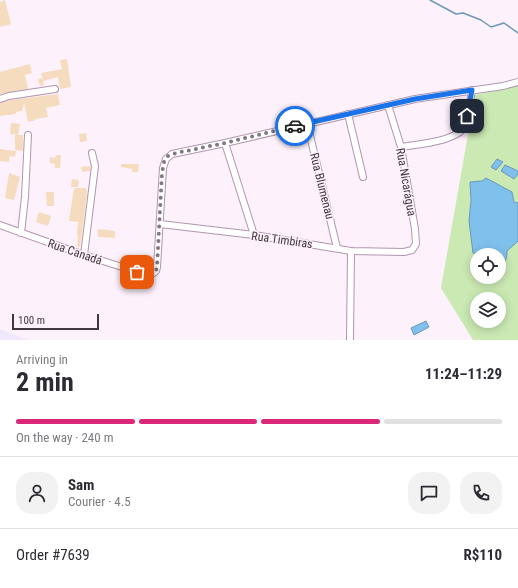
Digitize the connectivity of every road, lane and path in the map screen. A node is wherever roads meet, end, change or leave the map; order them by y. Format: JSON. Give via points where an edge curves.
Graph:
{"nodes":[{"id":1,"x":518,"y":82,"type":"edge"},
{"id":2,"x":55,"y":90,"type":"dead end"},
{"id":3,"x":472,"y":90,"type":"junction"},
{"id":4,"x":0,"y":99,"type":"edge"},
{"id":5,"x":388,"y":106,"type":"junction"},
{"id":6,"x":348,"y":114,"type":"junction"},
{"id":7,"x":307,"y":123,"type":"junction"},
{"id":8,"x":28,"y":135,"type":"dead end"},
{"id":9,"x":225,"y":143,"type":"junction"},
{"id":10,"x":400,"y":147,"type":"junction"},
{"id":11,"x":92,"y":153,"type":"dead end"},
{"id":12,"x":363,"y":177,"type":"dead end"},
{"id":13,"x":160,"y":224,"type":"junction"},
{"id":14,"x":0,"y":225,"type":"edge"},
{"id":15,"x":21,"y":233,"type":"junction"},
{"id":16,"x":254,"y":236,"type":"junction"},
{"id":17,"x":337,"y":248,"type":"junction"},
{"id":18,"x":351,"y":251,"type":"junction"},
{"id":19,"x":404,"y":252,"type":"joint"},
{"id":20,"x":84,"y":255,"type":"junction"},
{"id":21,"x":350,"y":340,"type":"edge"}],
"edges":[{"from":1,"to":3,"type":"street","name":"Rua Canadá"},
{"from":2,"to":4,"type":"street"},
{"from":3,"to":5,"type":"street","name":"Rua Canadá"},
{"from":3,"to":10,"type":"street","via":[[466,124],[459,134],[448,139]]},
{"from":5,"to":6,"type":"street","name":"Rua Canadá"},
{"from":5,"to":10,"type":"street","name":"Rua Nicarágua"},
{"from":6,"to":7,"type":"street","name":"Rua Canadá"},
{"from":6,"to":12,"type":"street"},
{"from":7,"to":9,"type":"street","name":"Rua Canadá"},
{"from":7,"to":17,"type":"street","name":"Rua Blumenau"},
{"from":8,"to":15,"type":"street"},
{"from":9,"to":13,"type":"street","name":"Rua Canadá","via":[[168,156],[163,168]]},
{"from":9,"to":16,"type":"street"},
{"from":10,"to":19,"type":"street","name":"Rua Nicarágua","via":[[416,237],[414,248]]},
{"from":11,"to":20,"type":"street","via":[[95,166]]},
{"from":13,"to":16,"type":"street","name":"Rua Timbiras"},
{"from":13,"to":20,"type":"street","name":"Rua Canadá","via":[[157,267],[152,274],[144,274]]},
{"from":14,"to":15,"type":"street","name":"Rua Canadá"},
{"from":15,"to":20,"type":"street","name":"Rua Canadá"},
{"from":16,"to":17,"type":"street","name":"Rua Timbiras"},
{"from":17,"to":18,"type":"street","name":"Rua Timbiras"},
{"from":18,"to":19,"type":"street","name":"Rua Timbiras"},
{"from":18,"to":21,"type":"street"}]}
